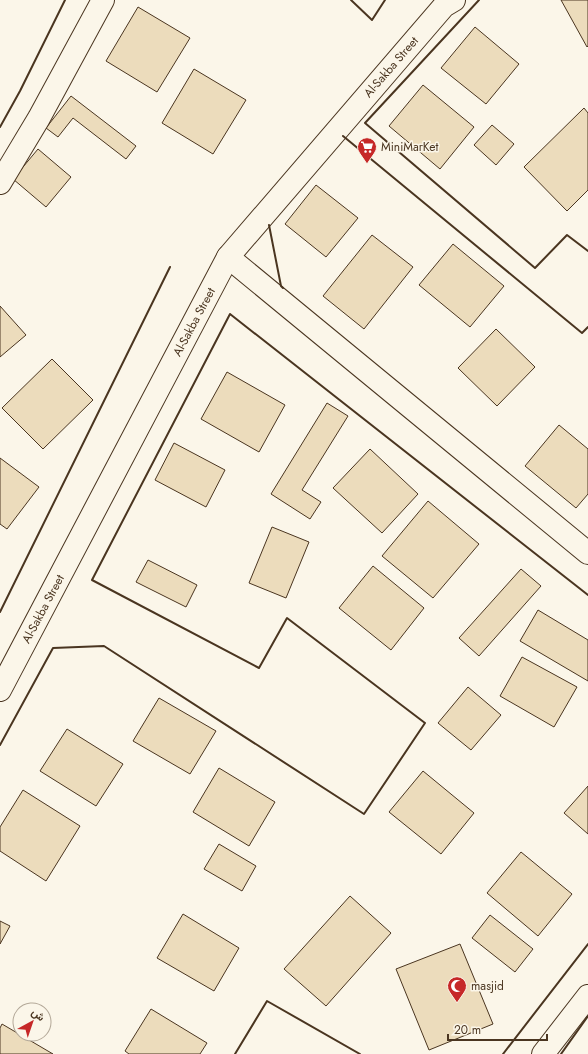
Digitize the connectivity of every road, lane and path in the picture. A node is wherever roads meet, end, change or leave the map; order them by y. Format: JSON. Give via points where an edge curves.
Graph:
{"nodes":[{"id":1,"x":103,"y":0,"type":"edge"},
{"id":2,"x":448,"y":2,"type":"edge"},
{"id":3,"x":0,"y":183,"type":"edge"},
{"id":4,"x":228,"y":257,"type":"junction"},
{"id":5,"x":588,"y":553,"type":"edge"},
{"id":6,"x":0,"y":690,"type":"edge"},
{"id":7,"x":588,"y":996,"type":"edge"},
{"id":8,"x":543,"y":1054,"type":"edge"}],
"edges":[{"from":1,"to":3,"type":"main road","via":[[39,118]]},
{"from":2,"to":4,"type":"main road","name":"Al-Sakba Street"},
{"from":4,"to":5,"type":"main road"},
{"from":4,"to":6,"type":"main road","name":"Al-Sakba Street"},
{"from":7,"to":8,"type":"main road"}]}
